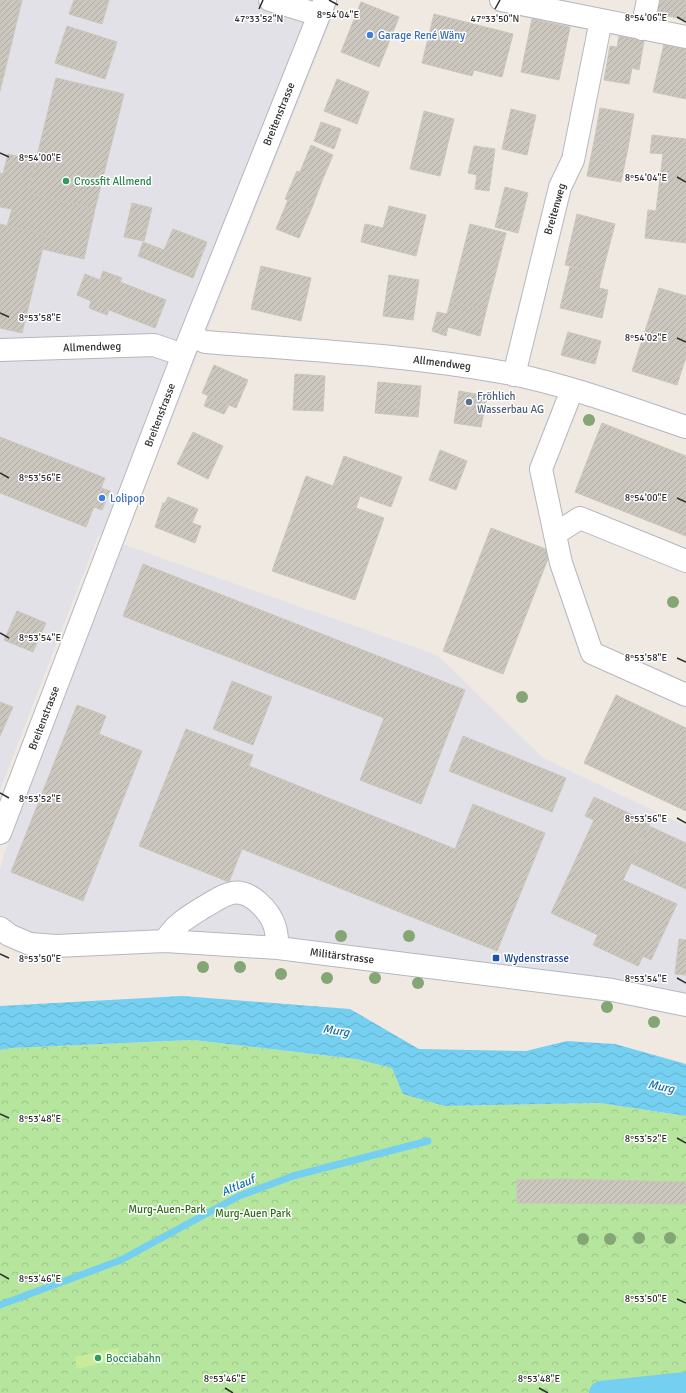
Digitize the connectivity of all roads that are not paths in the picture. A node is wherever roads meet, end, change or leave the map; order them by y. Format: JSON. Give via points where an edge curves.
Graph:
{"nodes":[{"id":1,"x":270,"y":0,"type":"edge"},
{"id":2,"x":506,"y":0,"type":"edge"},
{"id":3,"x":648,"y":0,"type":"edge"},
{"id":4,"x":322,"y":7,"type":"edge"},
{"id":5,"x":601,"y":20,"type":"junction"},
{"id":6,"x":642,"y":29,"type":"junction"},
{"id":7,"x":686,"y":38,"type":"edge"},
{"id":8,"x":187,"y":346,"type":"junction"},
{"id":9,"x":0,"y":350,"type":"edge"},
{"id":10,"x":514,"y":374,"type":"junction"},
{"id":11,"x":572,"y":390,"type":"junction"},
{"id":12,"x":686,"y":427,"type":"edge"},
{"id":13,"x":555,"y":534,"type":"junction"},
{"id":14,"x":686,"y":561,"type":"edge"},
{"id":15,"x":686,"y":695,"type":"edge"},
{"id":16,"x":0,"y":833,"type":"edge"},
{"id":17,"x":0,"y":928,"type":"edge"},
{"id":18,"x":165,"y":941,"type":"junction"},
{"id":19,"x":278,"y":948,"type":"junction"},
{"id":20,"x":686,"y":1005,"type":"edge"}],
"edges":[{"from":1,"to":4,"type":"street"},
{"from":2,"to":5,"type":"street"},
{"from":3,"to":6,"type":"street"},
{"from":4,"to":8,"type":"street","name":"Breitenstrasse"},
{"from":5,"to":6,"type":"street"},
{"from":5,"to":10,"type":"street","name":"Breitenweg","via":[[573,160],[560,187]]},
{"from":6,"to":7,"type":"street"},
{"from":8,"to":9,"type":"street","name":"Allmendweg"},
{"from":8,"to":10,"type":"street","name":"Allmendweg","via":[[205,342],[444,362]]},
{"from":8,"to":16,"type":"street","name":"Breitenstrasse"},
{"from":10,"to":11,"type":"street","name":"Allmendweg"},
{"from":11,"to":12,"type":"street","name":"Allmendweg"},
{"from":11,"to":13,"type":"street","via":[[541,469]]},
{"from":13,"to":14,"type":"street","via":[[580,518]]},
{"from":13,"to":15,"type":"street","via":[[561,563],[592,653]]},
{"from":17,"to":18,"type":"street","name":"Militärstrasse","via":[[30,944]]},
{"from":18,"to":19,"type":"street","name":"Militärstrasse"},
{"from":18,"to":19,"type":"street","via":[[172,929],[182,920],[224,896],[242,893],[258,900],[275,926]]},
{"from":19,"to":20,"type":"street","name":"Militärstrasse","via":[[612,990]]}]}
